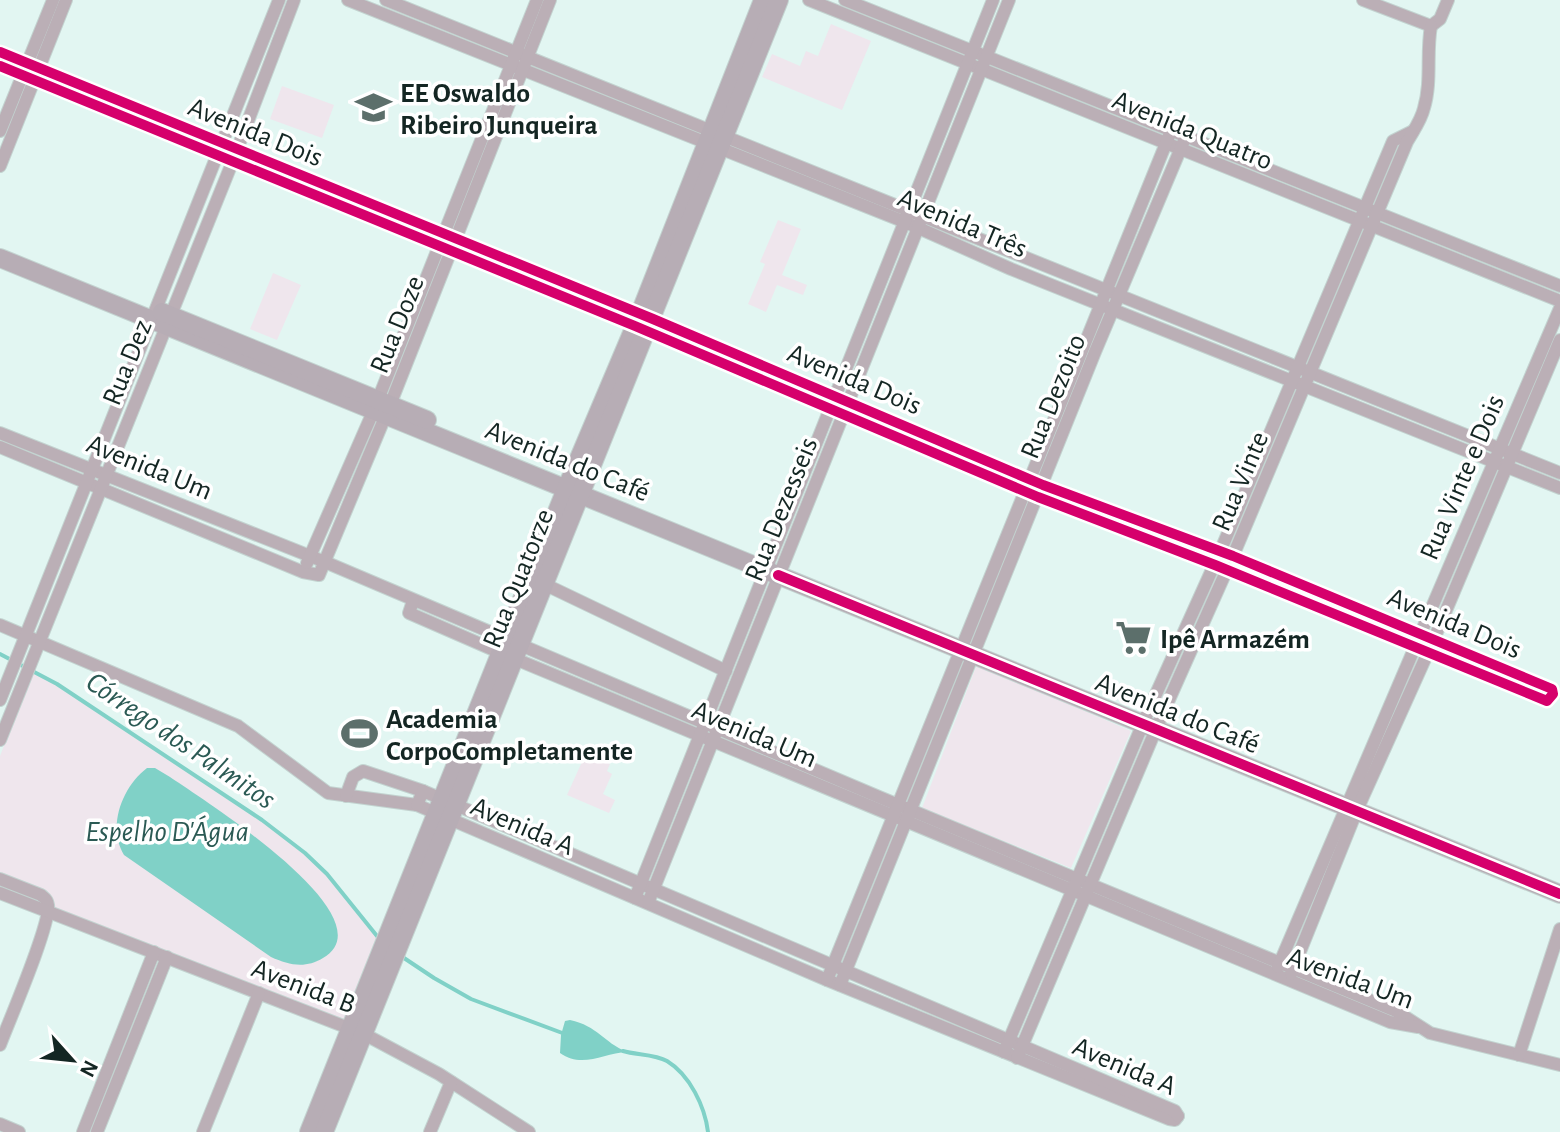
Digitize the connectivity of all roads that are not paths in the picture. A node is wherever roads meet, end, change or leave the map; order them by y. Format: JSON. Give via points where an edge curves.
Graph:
{"nodes":[{"id":1,"x":53,"y":0,"type":"edge"},
{"id":2,"x":66,"y":0,"type":"edge"},
{"id":3,"x":279,"y":0,"type":"edge"},
{"id":4,"x":294,"y":0,"type":"edge"},
{"id":5,"x":348,"y":0,"type":"edge"},
{"id":6,"x":386,"y":0,"type":"edge"},
{"id":7,"x":537,"y":0,"type":"edge"},
{"id":8,"x":550,"y":0,"type":"edge"},
{"id":9,"x":763,"y":0,"type":"edge"},
{"id":10,"x":779,"y":0,"type":"edge"},
{"id":11,"x":809,"y":0,"type":"edge"},
{"id":12,"x":845,"y":0,"type":"edge"},
{"id":13,"x":993,"y":0,"type":"edge"},
{"id":14,"x":1009,"y":0,"type":"edge"},
{"id":15,"x":1363,"y":0,"type":"edge"},
{"id":16,"x":1448,"y":0,"type":"edge"},
{"id":17,"x":1434,"y":25,"type":"junction"},
{"id":18,"x":0,"y":52,"type":"edge"},
{"id":19,"x":522,"y":54,"type":"junction"},
{"id":20,"x":970,"y":58,"type":"junction"},
{"id":21,"x":984,"y":63,"type":"junction"},
{"id":22,"x":0,"y":66,"type":"edge"},
{"id":23,"x":517,"y":67,"type":"junction"},
{"id":24,"x":32,"y":72,"type":"junction"},
{"id":25,"x":0,"y":131,"type":"edge"},
{"id":26,"x":1171,"y":131,"type":"junction"},
{"id":27,"x":1186,"y":136,"type":"junction"},
{"id":28,"x":1410,"y":137,"type":"junction"},
{"id":29,"x":715,"y":139,"type":"junction"},
{"id":30,"x":1165,"y":144,"type":"junction"},
{"id":31,"x":1180,"y":149,"type":"junction"},
{"id":32,"x":237,"y":150,"type":"junction"},
{"id":33,"x":220,"y":151,"type":"junction"},
{"id":34,"x":232,"y":163,"type":"junction"},
{"id":35,"x":0,"y":166,"type":"edge"},
{"id":36,"x":907,"y":216,"type":"junction"},
{"id":37,"x":1368,"y":217,"type":"junction"},
{"id":38,"x":920,"y":222,"type":"junction"},
{"id":39,"x":450,"y":236,"type":"junction"},
{"id":40,"x":0,"y":247,"type":"edge"},
{"id":41,"x":445,"y":249,"type":"junction"},
{"id":42,"x":0,"y":258,"type":"edge"},
{"id":43,"x":1560,"y":286,"type":"edge"},
{"id":44,"x":1118,"y":296,"type":"junction"},
{"id":45,"x":1102,"y":298,"type":"junction"},
{"id":46,"x":1560,"y":301,"type":"edge"},
{"id":47,"x":1560,"y":308,"type":"edge"},
{"id":48,"x":1113,"y":309,"type":"junction"},
{"id":49,"x":161,"y":318,"type":"junction"},
{"id":50,"x":644,"y":323,"type":"junction"},
{"id":51,"x":1560,"y":340,"type":"edge"},
{"id":52,"x":1298,"y":366,"type":"junction"},
{"id":53,"x":1310,"y":371,"type":"junction"},
{"id":54,"x":1298,"y":383,"type":"junction"},
{"id":55,"x":841,"y":406,"type":"junction"},
{"id":56,"x":381,"y":408,"type":"junction"},
{"id":57,"x":0,"y":433,"type":"edge"},
{"id":58,"x":0,"y":447,"type":"edge"},
{"id":59,"x":1506,"y":451,"type":"junction"},
{"id":60,"x":1500,"y":465,"type":"junction"},
{"id":61,"x":1560,"y":473,"type":"edge"},
{"id":62,"x":90,"y":475,"type":"junction"},
{"id":63,"x":107,"y":475,"type":"junction"},
{"id":64,"x":575,"y":487,"type":"junction"},
{"id":65,"x":102,"y":488,"type":"junction"},
{"id":66,"x":1034,"y":488,"type":"junction"},
{"id":67,"x":1560,"y":488,"type":"edge"},
{"id":68,"x":310,"y":556,"type":"junction"},
{"id":69,"x":1224,"y":561,"type":"junction"},
{"id":70,"x":325,"y":562,"type":"junction"},
{"id":71,"x":774,"y":568,"type":"junction"},
{"id":72,"x":303,"y":572,"type":"junction"},
{"id":73,"x":319,"y":575,"type":"joint"},
{"id":74,"x":544,"y":584,"type":"junction"},
{"id":75,"x":0,"y":625,"type":"edge"},
{"id":76,"x":1422,"y":633,"type":"junction"},
{"id":77,"x":1434,"y":639,"type":"junction"},
{"id":78,"x":24,"y":641,"type":"junction"},
{"id":79,"x":38,"y":646,"type":"junction"},
{"id":80,"x":968,"y":647,"type":"junction"},
{"id":81,"x":510,"y":649,"type":"junction"},
{"id":82,"x":1422,"y":649,"type":"junction"},
{"id":83,"x":726,"y":671,"type":"junction"},
{"id":84,"x":2,"y":692,"type":"edge"},
{"id":85,"x":19,"y":694,"type":"junction"},
{"id":86,"x":1152,"y":722,"type":"junction"},
{"id":87,"x":711,"y":726,"type":"junction"},
{"id":88,"x":706,"y":739,"type":"junction"},
{"id":89,"x":0,"y":740,"type":"edge"},
{"id":90,"x":423,"y":791,"type":"junction"},
{"id":91,"x":346,"y":796,"type":"junction"},
{"id":92,"x":1353,"y":803,"type":"junction"},
{"id":93,"x":898,"y":804,"type":"junction"},
{"id":94,"x":417,"y":805,"type":"junction"},
{"id":95,"x":446,"y":810,"type":"junction"},
{"id":96,"x":911,"y":810,"type":"junction"},
{"id":97,"x":893,"y":817,"type":"junction"},
{"id":98,"x":906,"y":823,"type":"junction"},
{"id":99,"x":0,"y":879,"type":"edge"},
{"id":100,"x":1560,"y":881,"type":"edge"},
{"id":101,"x":1075,"y":885,"type":"junction"},
{"id":102,"x":647,"y":886,"type":"junction"},
{"id":103,"x":1088,"y":890,"type":"junction"},
{"id":104,"x":0,"y":893,"type":"edge"},
{"id":105,"x":1560,"y":894,"type":"edge"},
{"id":106,"x":642,"y":901,"type":"junction"},
{"id":107,"x":47,"y":911,"type":"junction"},
{"id":108,"x":1560,"y":929,"type":"edge"},
{"id":109,"x":160,"y":955,"type":"junction"},
{"id":110,"x":833,"y":966,"type":"junction"},
{"id":111,"x":1277,"y":968,"type":"junction"},
{"id":112,"x":846,"y":972,"type":"junction"},
{"id":113,"x":1291,"y":974,"type":"junction"},
{"id":114,"x":827,"y":980,"type":"junction"},
{"id":115,"x":840,"y":985,"type":"junction"},
{"id":116,"x":259,"y":993,"type":"junction"},
{"id":117,"x":357,"y":1032,"type":"junction"},
{"id":118,"x":0,"y":1045,"type":"edge"},
{"id":119,"x":1007,"y":1047,"type":"junction"},
{"id":120,"x":1020,"y":1052,"type":"junction"},
{"id":121,"x":1519,"y":1055,"type":"junction"},
{"id":122,"x":1560,"y":1065,"type":"edge"},
{"id":123,"x":451,"y":1082,"type":"junction"},
{"id":124,"x":0,"y":1124,"type":"edge"},
{"id":125,"x":19,"y":1132,"type":"edge"},
{"id":126,"x":83,"y":1132,"type":"edge"},
{"id":127,"x":97,"y":1132,"type":"edge"},
{"id":128,"x":203,"y":1132,"type":"edge"},
{"id":129,"x":309,"y":1132,"type":"edge"},
{"id":130,"x":324,"y":1132,"type":"edge"},
{"id":131,"x":430,"y":1132,"type":"edge"},
{"id":132,"x":529,"y":1132,"type":"edge"}],
"edges":[{"from":1,"to":24,"type":"street"},
{"from":2,"to":24,"type":"street"},
{"from":3,"to":33,"type":"street","name":"Rua Dez"},
{"from":4,"to":32,"type":"street","name":"Rua Dez"},
{"from":5,"to":23,"type":"street","name":"Avenida Três"},
{"from":6,"to":19,"type":"street","name":"Avenida Três"},
{"from":7,"to":19,"type":"street","name":"Rua Doze"},
{"from":8,"to":19,"type":"street","name":"Rua Doze"},
{"from":9,"to":29,"type":"main road","name":"Rua Quatorze"},
{"from":10,"to":29,"type":"main road","name":"Rua Quatorze"},
{"from":11,"to":20,"type":"street","name":"Avenida Quatro"},
{"from":12,"to":20,"type":"street","name":"Avenida Quatro"},
{"from":13,"to":20,"type":"street","name":"Rua Dezesseis"},
{"from":14,"to":21,"type":"street","name":"Rua Dezesseis"},
{"from":15,"to":17,"type":"street"},
{"from":16,"to":17,"type":"street"},
{"from":17,"to":28,"type":"street","name":"Rua Vinte","via":[[1423,114]]},
{"from":18,"to":24,"type":"street","name":"Avenida Dois"},
{"from":19,"to":23,"type":"street","name":"Rua Doze"},
{"from":19,"to":29,"type":"street","name":"Avenida Três"},
{"from":20,"to":21,"type":"street","name":"Avenida Quatro"},
{"from":20,"to":36,"type":"street","name":"Rua Dezesseis"},
{"from":21,"to":26,"type":"street","name":"Avenida Quatro"},
{"from":21,"to":30,"type":"street","name":"Avenida Quatro"},
{"from":21,"to":38,"type":"street","name":"Rua Dezesseis"},
{"from":22,"to":24,"type":"street","name":"Avenida Dois"},
{"from":23,"to":29,"type":"street","name":"Avenida Três"},
{"from":23,"to":39,"type":"street","name":"Rua Doze"},
{"from":24,"to":25,"type":"street"},
{"from":24,"to":33,"type":"street","name":"Avenida Dois"},
{"from":24,"to":35,"type":"street"},
{"from":26,"to":27,"type":"street","name":"Avenida Quatro"},
{"from":26,"to":30,"type":"street","name":"Rua Dezoito"},
{"from":27,"to":31,"type":"street","name":"Rua Dezoito"},
{"from":27,"to":37,"type":"street","name":"Avenida Quatro"},
{"from":28,"to":37,"type":"street","name":"Rua Vinte"},
{"from":28,"to":37,"type":"street","name":"Rua Vinte","via":[[1393,141]]},
{"from":29,"to":36,"type":"street","name":"Avenida Três"},
{"from":29,"to":50,"type":"main road","name":"Rua Quatorze"},
{"from":30,"to":31,"type":"street","name":"Avenida Quatro"},
{"from":30,"to":45,"type":"street","name":"Rua Dezoito"},
{"from":31,"to":37,"type":"street","name":"Avenida Quatro"},
{"from":31,"to":44,"type":"street","name":"Rua Dezoito"},
{"from":32,"to":33,"type":"street","name":"Avenida Dois"},
{"from":32,"to":34,"type":"street","name":"Rua Dez"},
{"from":32,"to":39,"type":"street","name":"Avenida Dois"},
{"from":33,"to":34,"type":"street","name":"Avenida Dois"},
{"from":33,"to":49,"type":"street","name":"Rua Dez"},
{"from":34,"to":41,"type":"street","name":"Avenida Dois"},
{"from":34,"to":49,"type":"street","name":"Rua Dez"},
{"from":36,"to":38,"type":"street","name":"Avenida Três"},
{"from":36,"to":55,"type":"street","name":"Rua Dezesseis"},
{"from":37,"to":43,"type":"street","name":"Avenida Quatro"},
{"from":37,"to":46,"type":"street","name":"Avenida Quatro"},
{"from":37,"to":52,"type":"street","name":"Rua Vinte"},
{"from":37,"to":53,"type":"street","name":"Rua Vinte"},
{"from":38,"to":45,"type":"street","name":"Avenida Três"},
{"from":38,"to":55,"type":"street","name":"Rua Dezesseis"},
{"from":39,"to":41,"type":"street","name":"Rua Doze"},
{"from":39,"to":50,"type":"street","name":"Avenida Dois"},
{"from":40,"to":49,"type":"main road","name":"Avenida do Café"},
{"from":41,"to":50,"type":"street","name":"Avenida Dois"},
{"from":41,"to":56,"type":"street","name":"Rua Doze"},
{"from":42,"to":49,"type":"main road","name":"Avenida do Café"},
{"from":44,"to":45,"type":"street","name":"Avenida Três"},
{"from":44,"to":48,"type":"street","name":"Rua Dezoito"},
{"from":44,"to":52,"type":"street","name":"Avenida Três"},
{"from":45,"to":48,"type":"street","name":"Avenida Três"},
{"from":45,"to":66,"type":"street","name":"Rua Dezoito"},
{"from":47,"to":59,"type":"street","name":"Rua Vinte e Dois"},
{"from":48,"to":54,"type":"street","name":"Avenida Três"},
{"from":48,"to":66,"type":"street","name":"Rua Dezoito"},
{"from":49,"to":56,"type":"main road","name":"Avenida do Café"},
{"from":49,"to":62,"type":"street","name":"Rua Dez"},
{"from":49,"to":63,"type":"street","name":"Rua Dez"},
{"from":50,"to":55,"type":"street","name":"Avenida Dois"},
{"from":50,"to":64,"type":"main road","name":"Rua Quatorze"},
{"from":51,"to":59,"type":"street","name":"Rua Vinte e Dois"},
{"from":52,"to":53,"type":"street","name":"Avenida Três"},
{"from":52,"to":54,"type":"street","name":"Rua Vinte"},
{"from":53,"to":54,"type":"street","name":"Rua Vinte"},
{"from":53,"to":59,"type":"street","name":"Avenida Três"},
{"from":54,"to":60,"type":"street","name":"Avenida Três"},
{"from":54,"to":69,"type":"street","name":"Rua Vinte"},
{"from":55,"to":66,"type":"street","name":"Avenida Dois"},
{"from":55,"to":71,"type":"street","name":"Rua Dezesseis"},
{"from":56,"to":64,"type":"main road","name":"Avenida do Café"},
{"from":56,"to":68,"type":"street","name":"Rua Doze"},
{"from":56,"to":70,"type":"street","name":"Rua Doze"},
{"from":57,"to":62,"type":"street","name":"Avenida Um"},
{"from":58,"to":62,"type":"street","name":"Avenida Um"},
{"from":59,"to":60,"type":"street","name":"Rua Vinte e Dois"},
{"from":59,"to":61,"type":"street","name":"Avenida Três"},
{"from":60,"to":67,"type":"street","name":"Avenida Três"},
{"from":60,"to":76,"type":"street","name":"Rua Vinte e Dois"},
{"from":60,"to":77,"type":"street","name":"Rua Vinte e Dois"},
{"from":62,"to":63,"type":"street","name":"Avenida Um"},
{"from":62,"to":65,"type":"street","name":"Avenida Um"},
{"from":62,"to":78,"type":"street","name":"Rua Dez"},
{"from":63,"to":65,"type":"street","name":"Rua Dez"},
{"from":63,"to":68,"type":"street","name":"Avenida Um"},
{"from":64,"to":71,"type":"main road","name":"Avenida do Café"},
{"from":64,"to":74,"type":"main road","name":"Rua Quatorze"},
{"from":64,"to":81,"type":"main road","name":"Rua Quatorze"},
{"from":65,"to":72,"type":"street","name":"Avenida Um"},
{"from":65,"to":79,"type":"street","name":"Rua Dez"},
{"from":66,"to":69,"type":"street","name":"Avenida Dois"},
{"from":66,"to":80,"type":"street","name":"Rua Dezoito"},
{"from":68,"to":70,"type":"street","name":"Avenida Um"},
{"from":68,"to":72,"type":"street","name":"Rua Doze"},
{"from":69,"to":76,"type":"street","name":"Avenida Dois"},
{"from":69,"to":82,"type":"street","name":"Avenida Dois"},
{"from":69,"to":86,"type":"street","name":"Rua Vinte"},
{"from":70,"to":73,"type":"street","name":"Rua Doze"},
{"from":70,"to":81,"type":"street","name":"Avenida Um"},
{"from":71,"to":80,"type":"main road","name":"Avenida do Café"},
{"from":71,"to":83,"type":"street","name":"Rua Dezesseis"},
{"from":71,"to":87,"type":"street","name":"Rua Dezesseis"},
{"from":72,"to":73,"type":"street","name":"Avenida Um"},
{"from":74,"to":81,"type":"main road","name":"Rua Quatorze"},
{"from":74,"to":83,"type":"street"},
{"from":75,"to":78,"type":"street","name":"Avenida A"},
{"from":76,"to":77,"type":"street","name":"Avenida Dois"},
{"from":76,"to":82,"type":"street","name":"Rua Vinte e Dois"},
{"from":77,"to":82,"type":"street","name":"Rua Vinte e Dois"},
{"from":77,"to":82,"type":"street","name":"Avenida Dois","via":[[1552,689],[1551,698],[1547,701]]},
{"from":78,"to":79,"type":"street","name":"Avenida A"},
{"from":78,"to":84,"type":"street","name":"Rua Dez"},
{"from":79,"to":85,"type":"street","name":"Rua Dez"},
{"from":79,"to":91,"type":"street","name":"Avenida A","via":[[231,722],[325,791]]},
{"from":80,"to":86,"type":"main road","name":"Avenida do Café"},
{"from":80,"to":93,"type":"street","name":"Rua Dezoito"},
{"from":80,"to":96,"type":"street","name":"Rua Dezoito"},
{"from":81,"to":87,"type":"street","name":"Avenida Um"},
{"from":81,"to":88,"type":"street","name":"Avenida Um"},
{"from":81,"to":95,"type":"main road","name":"Rua Quatorze"},
{"from":82,"to":92,"type":"street","name":"Rua Vinte e Dois"},
{"from":83,"to":87,"type":"street","name":"Rua Dezesseis"},
{"from":84,"to":85,"type":"street"},
{"from":85,"to":89,"type":"street","name":"Rua Dez"},
{"from":86,"to":92,"type":"main road","name":"Avenida do Café"},
{"from":86,"to":101,"type":"street","name":"Rua Vinte"},
{"from":86,"to":103,"type":"street","name":"Rua Vinte"},
{"from":87,"to":88,"type":"street","name":"Rua Dezesseis"},
{"from":87,"to":93,"type":"street","name":"Avenida Um"},
{"from":88,"to":97,"type":"street","name":"Avenida Um"},
{"from":88,"to":102,"type":"street","name":"Rua Dezesseis"},
{"from":90,"to":91,"type":"street","name":"Avenida A","via":[[363,771],[353,777]]},
{"from":90,"to":94,"type":"street"},
{"from":90,"to":95,"type":"street","name":"Avenida A"},
{"from":91,"to":94,"type":"street","name":"Avenida A"},
{"from":92,"to":100,"type":"main road","name":"Avenida do Café"},
{"from":92,"to":105,"type":"main road","name":"Avenida do Café"},
{"from":92,"to":111,"type":"street","name":"Rua Vinte e Dois"},
{"from":92,"to":113,"type":"street","name":"Rua Vinte e Dois"},
{"from":93,"to":96,"type":"street","name":"Avenida Um"},
{"from":93,"to":97,"type":"street","name":"Rua Dezoito"},
{"from":94,"to":95,"type":"street","name":"Avenida A"},
{"from":95,"to":102,"type":"street","name":"Avenida A"},
{"from":95,"to":106,"type":"street","name":"Avenida A"},
{"from":95,"to":117,"type":"main road","name":"Rua Quatorze"},
{"from":96,"to":98,"type":"street","name":"Rua Dezoito"},
{"from":96,"to":101,"type":"street","name":"Avenida Um"},
{"from":97,"to":98,"type":"street","name":"Avenida Um"},
{"from":97,"to":110,"type":"street","name":"Rua Dezoito"},
{"from":98,"to":101,"type":"street","name":"Avenida Um"},
{"from":98,"to":112,"type":"street","name":"Rua Dezoito"},
{"from":99,"to":107,"type":"street","name":"Avenida B","via":[[45,898]]},
{"from":101,"to":103,"type":"street","name":"Avenida Um"},
{"from":101,"to":119,"type":"street","name":"Rua Vinte"},
{"from":102,"to":106,"type":"street","name":"Rua Dezesseis"},
{"from":102,"to":110,"type":"street","name":"Avenida A"},
{"from":103,"to":111,"type":"street","name":"Avenida Um"},
{"from":103,"to":120,"type":"street","name":"Rua Vinte"},
{"from":104,"to":107,"type":"street","name":"Avenida B"},
{"from":106,"to":114,"type":"street","name":"Avenida A"},
{"from":107,"to":109,"type":"street","name":"Avenida B"},
{"from":107,"to":118,"type":"street"},
{"from":108,"to":121,"type":"street"},
{"from":109,"to":116,"type":"street","name":"Avenida B"},
{"from":109,"to":126,"type":"street"},
{"from":109,"to":127,"type":"street"},
{"from":110,"to":112,"type":"street","name":"Avenida A"},
{"from":110,"to":114,"type":"street","name":"Rua Dezoito"},
{"from":111,"to":113,"type":"street","name":"Avenida Um"},
{"from":112,"to":115,"type":"street","name":"Rua Dezoito"},
{"from":112,"to":119,"type":"street","name":"Avenida A"},
{"from":113,"to":121,"type":"street","name":"Avenida Um","via":[[1383,1012],[1403,1014],[1418,1027]]},
{"from":114,"to":115,"type":"street","name":"Avenida A"},
{"from":115,"to":119,"type":"street","name":"Avenida A"},
{"from":116,"to":117,"type":"street","name":"Avenida B"},
{"from":116,"to":128,"type":"street"},
{"from":117,"to":123,"type":"street","name":"Avenida B"},
{"from":117,"to":129,"type":"main road","name":"Rua Quatorze"},
{"from":117,"to":130,"type":"main road","name":"Rua Quatorze"},
{"from":119,"to":120,"type":"street","name":"Avenida A"},
{"from":120,"to":120,"type":"street","name":"Avenida A","via":[[1169,1119],[1178,1116],[1175,1111]]},
{"from":121,"to":122,"type":"street","name":"Avenida Um"},
{"from":123,"to":131,"type":"street"},
{"from":123,"to":132,"type":"street","name":"Avenida B"},
{"from":124,"to":125,"type":"street"}]}
